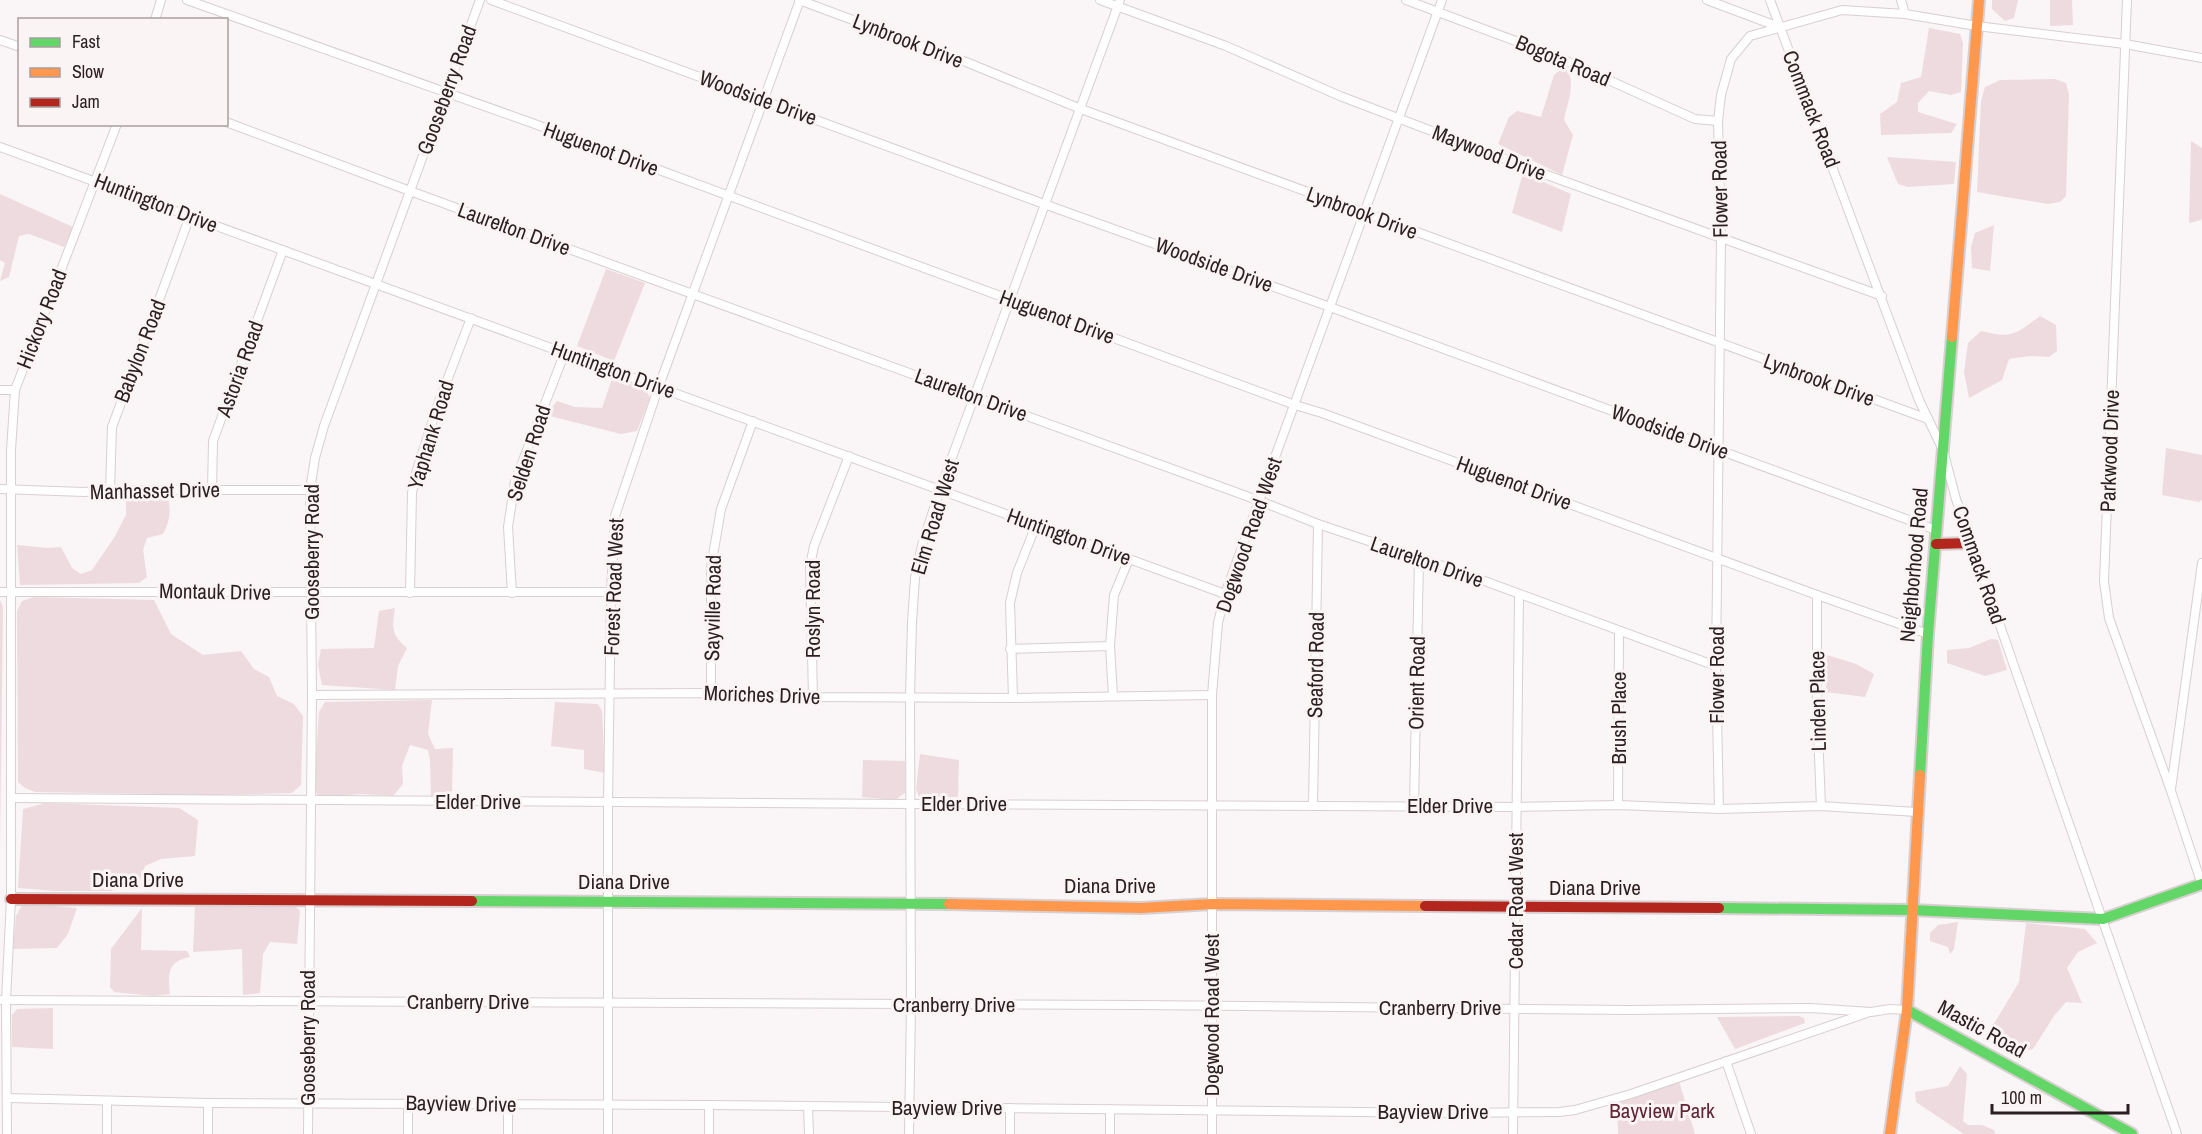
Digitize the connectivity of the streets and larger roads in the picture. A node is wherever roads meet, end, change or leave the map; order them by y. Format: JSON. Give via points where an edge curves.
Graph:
{"nodes":[{"id":1,"x":161,"y":0,"type":"edge"},
{"id":2,"x":187,"y":0,"type":"edge"},
{"id":3,"x":480,"y":0,"type":"edge"},
{"id":4,"x":492,"y":0,"type":"edge"},
{"id":5,"x":800,"y":0,"type":"edge"},
{"id":6,"x":1100,"y":0,"type":"edge"},
{"id":7,"x":1406,"y":0,"type":"edge"},
{"id":8,"x":1442,"y":0,"type":"edge"},
{"id":9,"x":1707,"y":0,"type":"edge"},
{"id":10,"x":1770,"y":0,"type":"edge"},
{"id":11,"x":1900,"y":0,"type":"edge"},
{"id":12,"x":1979,"y":0,"type":"edge"},
{"id":13,"x":2127,"y":0,"type":"edge"},
{"id":14,"x":1118,"y":3,"type":"edge"},
{"id":15,"x":1438,"y":12,"type":"junction"},
{"id":16,"x":1905,"y":14,"type":"junction"},
{"id":17,"x":156,"y":18,"type":"edge"},
{"id":18,"x":1977,"y":26,"type":"junction"},
{"id":19,"x":1779,"y":27,"type":"junction"},
{"id":20,"x":0,"y":39,"type":"edge"},
{"id":21,"x":2125,"y":45,"type":"junction"},
{"id":22,"x":18,"y":46,"type":"edge"},
{"id":23,"x":2202,"y":58,"type":"edge"},
{"id":24,"x":446,"y":94,"type":"junction"},
{"id":25,"x":764,"y":100,"type":"junction"},
{"id":26,"x":1081,"y":109,"type":"junction"},
{"id":27,"x":1399,"y":119,"type":"junction"},
{"id":28,"x":1719,"y":121,"type":"junction"},
{"id":29,"x":228,"y":123,"type":"edge"},
{"id":30,"x":116,"y":126,"type":"edge"},
{"id":31,"x":0,"y":147,"type":"edge"},
{"id":32,"x":96,"y":180,"type":"junction"},
{"id":33,"x":410,"y":191,"type":"junction"},
{"id":34,"x":728,"y":196,"type":"junction"},
{"id":35,"x":1044,"y":204,"type":"junction"},
{"id":36,"x":1364,"y":214,"type":"junction"},
{"id":37,"x":190,"y":216,"type":"junction"},
{"id":38,"x":1721,"y":237,"type":"junction"},
{"id":39,"x":284,"y":250,"type":"junction"},
{"id":40,"x":376,"y":284,"type":"junction"},
{"id":41,"x":693,"y":293,"type":"junction"},
{"id":42,"x":1882,"y":296,"type":"junction"},
{"id":43,"x":1009,"y":300,"type":"junction"},
{"id":44,"x":1330,"y":307,"type":"junction"},
{"id":45,"x":471,"y":318,"type":"junction"},
{"id":46,"x":1719,"y":344,"type":"junction"},
{"id":47,"x":565,"y":352,"type":"junction"},
{"id":48,"x":659,"y":386,"type":"junction"},
{"id":49,"x":0,"y":390,"type":"edge"},
{"id":50,"x":15,"y":390,"type":"junction"},
{"id":51,"x":975,"y":396,"type":"junction"},
{"id":52,"x":1295,"y":405,"type":"junction"},
{"id":53,"x":1928,"y":419,"type":"junction"},
{"id":54,"x":753,"y":421,"type":"junction"},
{"id":55,"x":1718,"y":450,"type":"junction"},
{"id":56,"x":1943,"y":450,"type":"junction"},
{"id":57,"x":849,"y":456,"type":"junction"},
{"id":58,"x":0,"y":489,"type":"edge"},
{"id":59,"x":11,"y":489,"type":"junction"},
{"id":60,"x":110,"y":490,"type":"junction"},
{"id":61,"x":212,"y":490,"type":"junction"},
{"id":62,"x":310,"y":490,"type":"junction"},
{"id":63,"x":940,"y":490,"type":"junction"},
{"id":64,"x":1260,"y":501,"type":"junction"},
{"id":65,"x":1318,"y":524,"type":"junction"},
{"id":66,"x":1036,"y":525,"type":"junction"},
{"id":67,"x":1936,"y":530,"type":"junction"},
{"id":68,"x":1971,"y":543,"type":"junction"},
{"id":69,"x":1936,"y":544,"type":"junction"},
{"id":70,"x":1129,"y":559,"type":"junction"},
{"id":71,"x":1419,"y":559,"type":"junction"},
{"id":72,"x":1718,"y":559,"type":"junction"},
{"id":73,"x":2202,"y":562,"type":"edge"},
{"id":74,"x":0,"y":592,"type":"edge"},
{"id":75,"x":10,"y":592,"type":"junction"},
{"id":76,"x":611,"y":592,"type":"junction"},
{"id":77,"x":311,"y":593,"type":"junction"},
{"id":78,"x":410,"y":593,"type":"junction"},
{"id":79,"x":512,"y":594,"type":"junction"},
{"id":80,"x":1226,"y":594,"type":"junction"},
{"id":81,"x":1519,"y":595,"type":"junction"},
{"id":82,"x":1817,"y":596,"type":"junction"},
{"id":83,"x":1619,"y":631,"type":"junction"},
{"id":84,"x":1928,"y":634,"type":"junction"},
{"id":85,"x":1110,"y":646,"type":"junction"},
{"id":86,"x":1010,"y":649,"type":"junction"},
{"id":87,"x":1716,"y":666,"type":"junction"},
{"id":88,"x":610,"y":693,"type":"junction"},
{"id":89,"x":711,"y":693,"type":"junction"},
{"id":90,"x":312,"y":694,"type":"junction"},
{"id":91,"x":1212,"y":695,"type":"junction"},
{"id":92,"x":910,"y":696,"type":"junction"},
{"id":93,"x":1113,"y":696,"type":"junction"},
{"id":94,"x":813,"y":697,"type":"junction"},
{"id":95,"x":1013,"y":698,"type":"junction"},
{"id":96,"x":2171,"y":791,"type":"junction"},
{"id":97,"x":11,"y":798,"type":"junction"},
{"id":98,"x":309,"y":801,"type":"junction"},
{"id":99,"x":608,"y":802,"type":"junction"},
{"id":100,"x":911,"y":804,"type":"junction"},
{"id":101,"x":1213,"y":804,"type":"junction"},
{"id":102,"x":1618,"y":805,"type":"junction"},
{"id":103,"x":1313,"y":806,"type":"junction"},
{"id":104,"x":1414,"y":806,"type":"junction"},
{"id":105,"x":1821,"y":806,"type":"junction"},
{"id":106,"x":1516,"y":807,"type":"junction"},
{"id":107,"x":1719,"y":809,"type":"junction"},
{"id":108,"x":1917,"y":812,"type":"junction"},
{"id":109,"x":2202,"y":885,"type":"edge"},
{"id":110,"x":11,"y":899,"type":"junction"},
{"id":111,"x":309,"y":899,"type":"junction"},
{"id":112,"x":609,"y":902,"type":"junction"},
{"id":113,"x":911,"y":904,"type":"junction"},
{"id":114,"x":1212,"y":904,"type":"junction"},
{"id":115,"x":1516,"y":908,"type":"junction"},
{"id":116,"x":1912,"y":910,"type":"junction"},
{"id":117,"x":2103,"y":919,"type":"junction"},
{"id":118,"x":3,"y":1000,"type":"edge"},
{"id":119,"x":309,"y":1002,"type":"junction"},
{"id":120,"x":608,"y":1003,"type":"junction"},
{"id":121,"x":911,"y":1005,"type":"junction"},
{"id":122,"x":1211,"y":1006,"type":"junction"},
{"id":123,"x":1515,"y":1008,"type":"junction"},
{"id":124,"x":1907,"y":1010,"type":"junction"},
{"id":125,"x":1871,"y":1012,"type":"junction"},
{"id":126,"x":1726,"y":1061,"type":"junction"},
{"id":127,"x":8,"y":1098,"type":"junction"},
{"id":128,"x":107,"y":1101,"type":"junction"},
{"id":129,"x":208,"y":1102,"type":"junction"},
{"id":130,"x":308,"y":1103,"type":"junction"},
{"id":131,"x":408,"y":1103,"type":"junction"},
{"id":132,"x":508,"y":1104,"type":"junction"},
{"id":133,"x":609,"y":1104,"type":"junction"},
{"id":134,"x":709,"y":1105,"type":"junction"},
{"id":135,"x":808,"y":1106,"type":"junction"},
{"id":136,"x":909,"y":1108,"type":"junction"},
{"id":137,"x":1010,"y":1108,"type":"junction"},
{"id":138,"x":1110,"y":1108,"type":"junction"},
{"id":139,"x":1213,"y":1110,"type":"junction"},
{"id":140,"x":1513,"y":1112,"type":"junction"},
{"id":141,"x":7,"y":1134,"type":"edge"},
{"id":142,"x":107,"y":1134,"type":"edge"},
{"id":143,"x":208,"y":1134,"type":"edge"},
{"id":144,"x":308,"y":1134,"type":"edge"},
{"id":145,"x":408,"y":1134,"type":"edge"},
{"id":146,"x":508,"y":1134,"type":"edge"},
{"id":147,"x":608,"y":1134,"type":"edge"},
{"id":148,"x":709,"y":1134,"type":"edge"},
{"id":149,"x":809,"y":1134,"type":"edge"},
{"id":150,"x":909,"y":1134,"type":"edge"},
{"id":151,"x":1010,"y":1134,"type":"edge"},
{"id":152,"x":1110,"y":1134,"type":"edge"},
{"id":153,"x":1212,"y":1134,"type":"edge"},
{"id":154,"x":1513,"y":1134,"type":"edge"},
{"id":155,"x":1751,"y":1134,"type":"edge"},
{"id":156,"x":1890,"y":1134,"type":"edge"},
{"id":157,"x":2132,"y":1134,"type":"edge"},
{"id":158,"x":2177,"y":1134,"type":"edge"}],
"edges":[{"from":1,"to":17,"type":"street"},
{"from":2,"to":24,"type":"street","name":"Huguenot Drive"},
{"from":3,"to":24,"type":"street","name":"Gooseberry Road"},
{"from":4,"to":25,"type":"street","name":"Woodside Drive"},
{"from":5,"to":25,"type":"street","name":"Forest Road West"},
{"from":5,"to":26,"type":"street","name":"Lynbrook Drive"},
{"from":6,"to":14,"type":"street","name":"Maywood Drive"},
{"from":7,"to":15,"type":"street","name":"Bogota Road"},
{"from":8,"to":15,"type":"street","name":"Dogwood Road West"},
{"from":9,"to":19,"type":"street"},
{"from":10,"to":19,"type":"street","name":"Commack Road"},
{"from":11,"to":16,"type":"street"},
{"from":12,"to":18,"type":"street","name":"Neighborhood Road"},
{"from":13,"to":21,"type":"street","name":"Parkwood Drive"},
{"from":14,"to":26,"type":"street","name":"Elm Road West"},
{"from":14,"to":27,"type":"street","name":"Maywood Drive"},
{"from":15,"to":27,"type":"street","name":"Dogwood Road West"},
{"from":15,"to":28,"type":"street","name":"Bogota Road","via":[[1553,55],[1671,110],[1695,119]]},
{"from":16,"to":18,"type":"street","name":"Flower Road"},
{"from":16,"to":19,"type":"street","name":"Flower Road","via":[[1842,10]]},
{"from":18,"to":21,"type":"street","name":"Flower Road"},
{"from":18,"to":56,"type":"street","name":"Neighborhood Road"},
{"from":19,"to":28,"type":"street","name":"Flower Road","via":[[1750,36],[1731,59]]},
{"from":19,"to":42,"type":"street","name":"Commack Road"},
{"from":20,"to":22,"type":"street"},
{"from":21,"to":23,"type":"street","name":"Flower Road"},
{"from":21,"to":96,"type":"street","name":"Parkwood Drive","via":[[2104,581],[2109,618]]},
{"from":24,"to":33,"type":"street","name":"Gooseberry Road"},
{"from":24,"to":34,"type":"street","name":"Huguenot Drive"},
{"from":25,"to":34,"type":"street","name":"Forest Road West"},
{"from":25,"to":35,"type":"street","name":"Woodside Drive"},
{"from":26,"to":35,"type":"street","name":"Elm Road West"},
{"from":26,"to":36,"type":"street","name":"Lynbrook Drive"},
{"from":27,"to":36,"type":"street","name":"Dogwood Road West"},
{"from":27,"to":38,"type":"street","name":"Maywood Drive"},
{"from":28,"to":38,"type":"street","name":"Flower Road"},
{"from":29,"to":33,"type":"street","name":"Laurelton Drive"},
{"from":30,"to":32,"type":"street","name":"Hickory Road"},
{"from":31,"to":32,"type":"street","name":"Huntington Drive"},
{"from":32,"to":37,"type":"street","name":"Huntington Drive"},
{"from":32,"to":50,"type":"street","name":"Hickory Road"},
{"from":33,"to":40,"type":"street","name":"Gooseberry Road"},
{"from":33,"to":41,"type":"street","name":"Laurelton Drive"},
{"from":34,"to":41,"type":"street","name":"Forest Road West"},
{"from":34,"to":43,"type":"street","name":"Huguenot Drive"},
{"from":35,"to":43,"type":"street","name":"Elm Road West"},
{"from":35,"to":44,"type":"street","name":"Woodside Drive"},
{"from":36,"to":44,"type":"street","name":"Dogwood Road West"},
{"from":36,"to":46,"type":"street","name":"Lynbrook Drive"},
{"from":37,"to":39,"type":"street","name":"Huntington Drive"},
{"from":37,"to":60,"type":"street","name":"Babylon Road","via":[[115,416]]},
{"from":38,"to":42,"type":"street","name":"Maywood Drive"},
{"from":38,"to":46,"type":"street","name":"Flower Road"},
{"from":39,"to":40,"type":"street","name":"Huntington Drive"},
{"from":39,"to":61,"type":"street","name":"Astoria Road","via":[[213,441]]},
{"from":40,"to":45,"type":"street","name":"Huntington Drive"},
{"from":40,"to":62,"type":"street","name":"Gooseberry Road","via":[[324,426]]},
{"from":41,"to":48,"type":"street","name":"Forest Road West"},
{"from":41,"to":51,"type":"street","name":"Laurelton Drive"},
{"from":42,"to":53,"type":"street","name":"Commack Road"},
{"from":43,"to":51,"type":"street","name":"Elm Road West"},
{"from":43,"to":52,"type":"street","name":"Huguenot Drive"},
{"from":44,"to":52,"type":"street","name":"Dogwood Road West"},
{"from":44,"to":55,"type":"street","name":"Woodside Drive"},
{"from":45,"to":47,"type":"street","name":"Huntington Drive"},
{"from":45,"to":78,"type":"street","name":"Yaphank Road","via":[[416,473]]},
{"from":46,"to":53,"type":"street","name":"Lynbrook Drive"},
{"from":46,"to":55,"type":"street","name":"Flower Road"},
{"from":47,"to":48,"type":"street","name":"Huntington Drive"},
{"from":47,"to":79,"type":"street","name":"Selden Road","via":[[515,481],[508,527]]},
{"from":48,"to":54,"type":"street","name":"Huntington Drive"},
{"from":48,"to":76,"type":"street","name":"Forest Road West","via":[[615,516]]},
{"from":49,"to":50,"type":"street"},
{"from":50,"to":59,"type":"street","name":"Hickory Road"},
{"from":51,"to":63,"type":"street","name":"Elm Road West"},
{"from":51,"to":64,"type":"street","name":"Laurelton Drive"},
{"from":52,"to":64,"type":"street","name":"Dogwood Road West"},
{"from":52,"to":72,"type":"street","name":"Huguenot Drive"},
{"from":53,"to":56,"type":"street","name":"Commack Road"},
{"from":54,"to":57,"type":"street","name":"Huntington Drive"},
{"from":54,"to":89,"type":"street","name":"Sayville Road","via":[[721,509],[711,567]]},
{"from":55,"to":67,"type":"street","name":"Woodside Drive"},
{"from":55,"to":72,"type":"street","name":"Flower Road"},
{"from":56,"to":67,"type":"street","name":"Neighborhood Road"},
{"from":56,"to":68,"type":"street","name":"Commack Road"},
{"from":57,"to":63,"type":"street","name":"Huntington Drive"},
{"from":57,"to":94,"type":"street","name":"Roslyn Road","via":[[810,566]]},
{"from":58,"to":59,"type":"street","name":"Manhasset Drive"},
{"from":59,"to":60,"type":"street","name":"Manhasset Drive"},
{"from":59,"to":75,"type":"street","name":"Hickory Road"},
{"from":60,"to":61,"type":"street","name":"Manhasset Drive"},
{"from":61,"to":62,"type":"street","name":"Manhasset Drive"},
{"from":62,"to":77,"type":"street","name":"Gooseberry Road"},
{"from":63,"to":66,"type":"street","name":"Huntington Drive"},
{"from":63,"to":92,"type":"street","name":"Elm Road West","via":[[915,578]]},
{"from":64,"to":65,"type":"street","name":"Laurelton Drive"},
{"from":64,"to":80,"type":"street","name":"Dogwood Road West"},
{"from":65,"to":71,"type":"street","name":"Laurelton Drive"},
{"from":65,"to":103,"type":"street","name":"Seaford Road"},
{"from":66,"to":70,"type":"street","name":"Huntington Drive"},
{"from":66,"to":86,"type":"street","via":[[1013,586]]},
{"from":67,"to":69,"type":"street","name":"Neighborhood Road"},
{"from":68,"to":69,"type":"street"},
{"from":68,"to":117,"type":"street","name":"Commack Road"},
{"from":69,"to":84,"type":"street","name":"Neighborhood Road"},
{"from":70,"to":80,"type":"street","name":"Huntington Drive"},
{"from":70,"to":85,"type":"street","via":[[1114,595]]},
{"from":71,"to":81,"type":"street","name":"Laurelton Drive"},
{"from":71,"to":104,"type":"street","name":"Orient Road"},
{"from":72,"to":82,"type":"street","name":"Huguenot Drive"},
{"from":72,"to":87,"type":"street","name":"Flower Road"},
{"from":73,"to":96,"type":"street"},
{"from":74,"to":75,"type":"street","name":"Montauk Drive"},
{"from":75,"to":77,"type":"street","name":"Montauk Drive"},
{"from":75,"to":97,"type":"street","name":"Hickory Road"},
{"from":76,"to":79,"type":"street","name":"Montauk Drive"},
{"from":76,"to":88,"type":"street","name":"Forest Road West"},
{"from":77,"to":78,"type":"street","name":"Montauk Drive"},
{"from":77,"to":90,"type":"street","name":"Gooseberry Road"},
{"from":78,"to":79,"type":"street","name":"Montauk Drive"},
{"from":80,"to":91,"type":"street","name":"Dogwood Road West","via":[[1218,622]]},
{"from":81,"to":83,"type":"street","name":"Laurelton Drive"},
{"from":81,"to":106,"type":"street","name":"Cedar Road West"},
{"from":82,"to":84,"type":"street","name":"Huguenot Drive"},
{"from":82,"to":105,"type":"street","name":"Linden Place"},
{"from":83,"to":87,"type":"street","name":"Laurelton Drive"},
{"from":83,"to":102,"type":"street","name":"Brush Place"},
{"from":84,"to":108,"type":"street","name":"Neighborhood Road"},
{"from":85,"to":86,"type":"street"},
{"from":85,"to":93,"type":"street"},
{"from":86,"to":95,"type":"street"},
{"from":87,"to":107,"type":"street","name":"Flower Road"},
{"from":88,"to":89,"type":"street","name":"Moriches Drive"},
{"from":88,"to":90,"type":"street","name":"Moriches Drive"},
{"from":88,"to":99,"type":"street","name":"Forest Road West"},
{"from":89,"to":94,"type":"street","name":"Moriches Drive"},
{"from":90,"to":98,"type":"street","name":"Gooseberry Road"},
{"from":91,"to":93,"type":"street","name":"Moriches Drive"},
{"from":91,"to":101,"type":"street","name":"Dogwood Road West"},
{"from":92,"to":94,"type":"street","name":"Moriches Drive"},
{"from":92,"to":95,"type":"street","name":"Moriches Drive"},
{"from":92,"to":100,"type":"street","name":"Elm Road West"},
{"from":93,"to":95,"type":"street","name":"Moriches Drive"},
{"from":96,"to":109,"type":"street","name":"Parkwood Drive"},
{"from":97,"to":98,"type":"street","name":"Elder Drive"},
{"from":97,"to":110,"type":"street","name":"Hickory Road"},
{"from":98,"to":99,"type":"street","name":"Elder Drive"},
{"from":98,"to":111,"type":"street","name":"Gooseberry Road"},
{"from":99,"to":100,"type":"street","name":"Elder Drive"},
{"from":99,"to":112,"type":"street","name":"Forest Road West"},
{"from":100,"to":101,"type":"street","name":"Elder Drive"},
{"from":100,"to":113,"type":"street","name":"Elm Road West"},
{"from":101,"to":103,"type":"street","name":"Elder Drive"},
{"from":101,"to":114,"type":"street","name":"Dogwood Road West"},
{"from":102,"to":106,"type":"street","name":"Elder Drive"},
{"from":102,"to":107,"type":"street","name":"Elder Drive"},
{"from":103,"to":104,"type":"street","name":"Elder Drive"},
{"from":104,"to":106,"type":"street","name":"Elder Drive"},
{"from":105,"to":107,"type":"street","name":"Elder Drive"},
{"from":105,"to":108,"type":"street","name":"Elder Drive"},
{"from":106,"to":115,"type":"street","name":"Cedar Road West"},
{"from":108,"to":116,"type":"street","name":"Neighborhood Road"},
{"from":109,"to":117,"type":"street","name":"Diana Drive"},
{"from":110,"to":111,"type":"street","name":"Diana Drive"},
{"from":110,"to":118,"type":"street","name":"Hickory Road"},
{"from":111,"to":112,"type":"street","name":"Diana Drive"},
{"from":111,"to":119,"type":"street","name":"Gooseberry Road"},
{"from":112,"to":113,"type":"street","name":"Diana Drive"},
{"from":112,"to":120,"type":"street","name":"Forest Road West"},
{"from":113,"to":114,"type":"street","name":"Diana Drive","via":[[1141,908]]},
{"from":113,"to":121,"type":"street","name":"Elm Road West"},
{"from":114,"to":115,"type":"street","name":"Diana Drive"},
{"from":114,"to":122,"type":"street","name":"Dogwood Road West"},
{"from":115,"to":116,"type":"street","name":"Diana Drive"},
{"from":115,"to":123,"type":"street","name":"Cedar Road West"},
{"from":116,"to":117,"type":"street","name":"Diana Drive"},
{"from":116,"to":124,"type":"street","name":"Neighborhood Road"},
{"from":117,"to":158,"type":"street","name":"Commack Road"},
{"from":118,"to":119,"type":"street","name":"Cranberry Drive"},
{"from":118,"to":127,"type":"street","name":"Hickory Road"},
{"from":119,"to":120,"type":"street","name":"Cranberry Drive"},
{"from":119,"to":130,"type":"street","name":"Gooseberry Road"},
{"from":120,"to":121,"type":"street","name":"Cranberry Drive"},
{"from":120,"to":133,"type":"street","name":"Forest Road West"},
{"from":121,"to":122,"type":"street","name":"Cranberry Drive"},
{"from":121,"to":136,"type":"street","name":"Elm Road West"},
{"from":122,"to":123,"type":"street","name":"Cranberry Drive"},
{"from":122,"to":139,"type":"street","name":"Dogwood Road West"},
{"from":123,"to":125,"type":"street","name":"Cranberry Drive","via":[[1810,1008]]},
{"from":123,"to":140,"type":"street","name":"Cedar Road West"},
{"from":124,"to":125,"type":"street","name":"Cranberry Drive"},
{"from":124,"to":156,"type":"street","name":"Neighborhood Road"},
{"from":124,"to":157,"type":"street","name":"Mastic Road"},
{"from":125,"to":126,"type":"street","name":"Bayview Drive"},
{"from":126,"to":140,"type":"street","name":"Bayview Drive","via":[[1575,1110]]},
{"from":126,"to":155,"type":"street"},
{"from":127,"to":128,"type":"street","name":"Bayview Drive"},
{"from":127,"to":141,"type":"street","name":"Hickory Road"},
{"from":128,"to":129,"type":"street","name":"Bayview Drive"},
{"from":128,"to":142,"type":"street"},
{"from":129,"to":130,"type":"street","name":"Bayview Drive"},
{"from":129,"to":143,"type":"street"},
{"from":130,"to":131,"type":"street","name":"Bayview Drive"},
{"from":130,"to":144,"type":"street","name":"Gooseberry Road"},
{"from":131,"to":132,"type":"street","name":"Bayview Drive"},
{"from":131,"to":145,"type":"street"},
{"from":132,"to":133,"type":"street","name":"Bayview Drive"},
{"from":132,"to":146,"type":"street"},
{"from":133,"to":134,"type":"street","name":"Bayview Drive"},
{"from":133,"to":147,"type":"street","name":"Forest Road West"},
{"from":134,"to":135,"type":"street","name":"Bayview Drive"},
{"from":134,"to":148,"type":"street"},
{"from":135,"to":136,"type":"street","name":"Bayview Drive"},
{"from":135,"to":149,"type":"street"},
{"from":136,"to":137,"type":"street","name":"Bayview Drive"},
{"from":136,"to":150,"type":"street","name":"Elm Road West"},
{"from":137,"to":138,"type":"street","name":"Bayview Drive"},
{"from":137,"to":151,"type":"street"},
{"from":138,"to":139,"type":"street","name":"Bayview Drive"},
{"from":138,"to":152,"type":"street"},
{"from":139,"to":140,"type":"street","name":"Bayview Drive"},
{"from":139,"to":153,"type":"street","name":"Dogwood Road West"},
{"from":140,"to":154,"type":"street","name":"Cedar Road West"}]}
